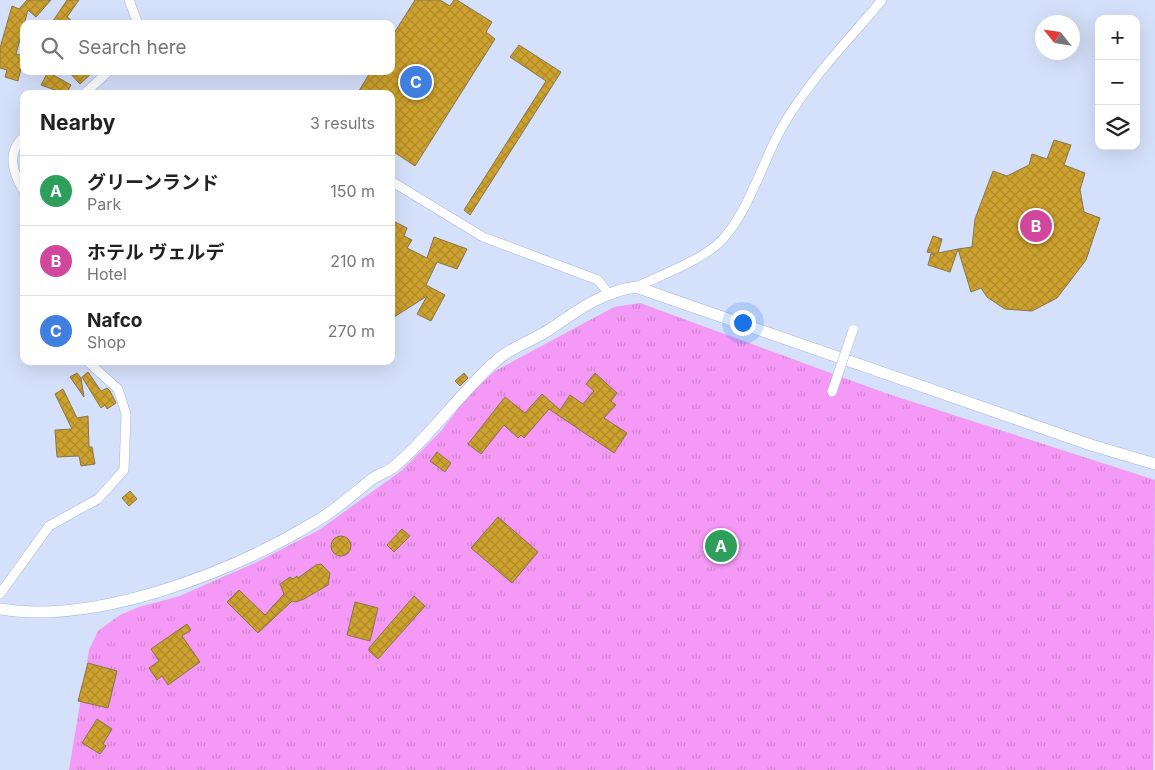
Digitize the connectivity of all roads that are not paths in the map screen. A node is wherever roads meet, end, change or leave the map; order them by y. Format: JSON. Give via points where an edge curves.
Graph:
{"nodes":[{"id":1,"x":129,"y":0,"type":"edge"},
{"id":2,"x":882,"y":0,"type":"edge"},
{"id":3,"x":136,"y":20,"type":"edge"},
{"id":4,"x":105,"y":75,"type":"edge"},
{"id":5,"x":88,"y":90,"type":"edge"},
{"id":6,"x":20,"y":142,"type":"edge"},
{"id":7,"x":20,"y":183,"type":"edge"},
{"id":8,"x":395,"y":183,"type":"edge"},
{"id":9,"x":636,"y":287,"type":"junction"},
{"id":10,"x":609,"y":294,"type":"junction"},
{"id":11,"x":853,"y":330,"type":"dead end"},
{"id":12,"x":92,"y":365,"type":"edge"},
{"id":13,"x":832,"y":392,"type":"dead end"},
{"id":14,"x":1155,"y":464,"type":"edge"},
{"id":15,"x":0,"y":594,"type":"edge"},
{"id":16,"x":0,"y":609,"type":"edge"}],
"edges":[{"from":1,"to":3,"type":"street"},
{"from":2,"to":9,"type":"street","via":[[800,97],[780,130],[735,223],[722,240],[708,251]]},
{"from":4,"to":5,"type":"street"},
{"from":6,"to":7,"type":"street","via":[[13,152],[13,168]]},
{"from":8,"to":10,"type":"street","via":[[483,237],[598,280]]},
{"from":9,"to":10,"type":"street"},
{"from":9,"to":14,"type":"street"},
{"from":10,"to":16,"type":"street","via":[[499,358],[393,468],[314,523],[213,572],[121,602],[50,611]]},
{"from":11,"to":13,"type":"street","bridge":true},
{"from":12,"to":15,"type":"street","via":[[118,388],[126,414],[124,470],[98,499],[49,526]]}]}
